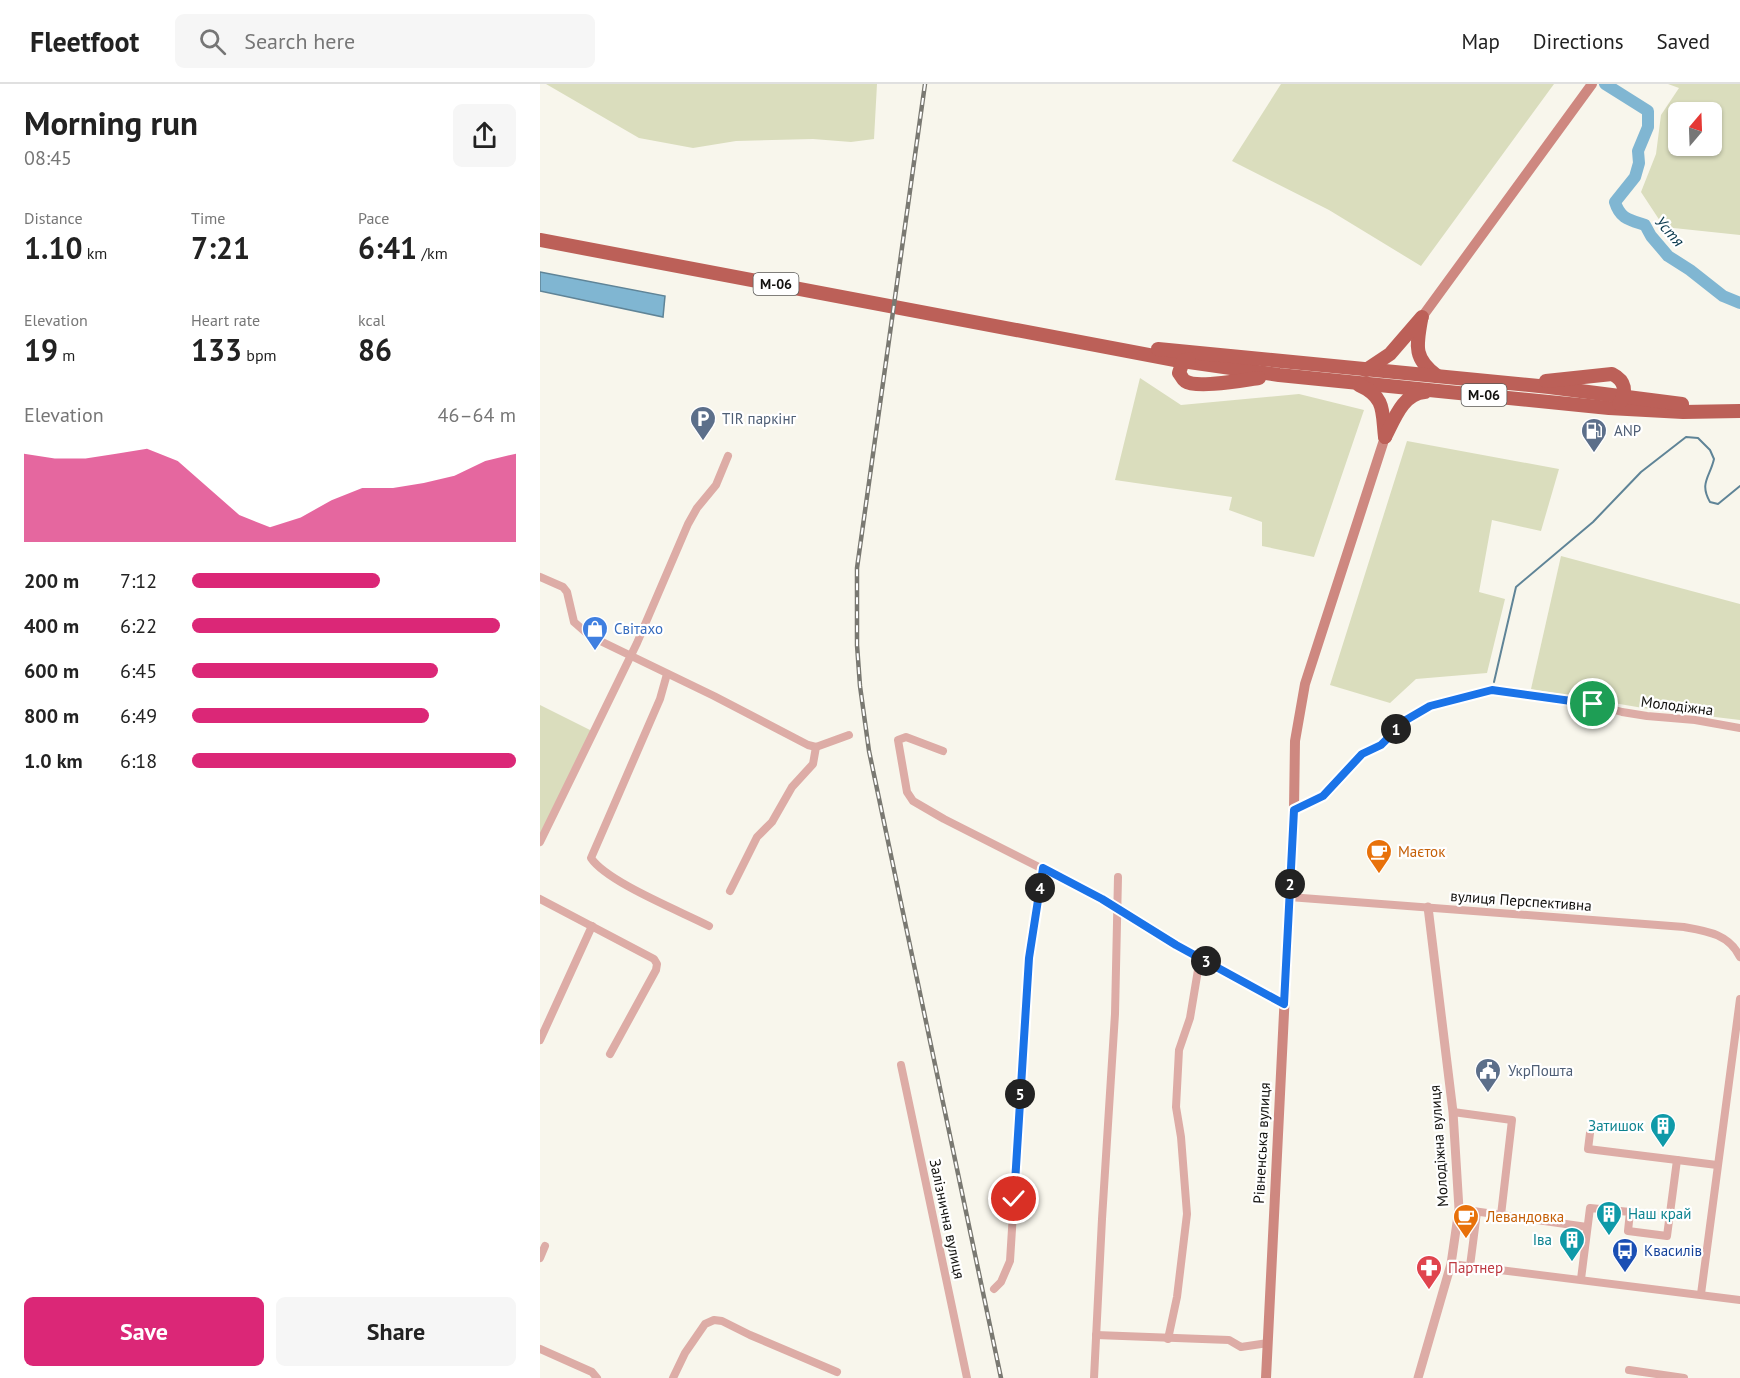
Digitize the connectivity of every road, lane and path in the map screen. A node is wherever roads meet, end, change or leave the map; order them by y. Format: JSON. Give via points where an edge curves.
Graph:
{"nodes":[{"id":1,"x":1592,"y":84,"type":"edge"},
{"id":2,"x":540,"y":240,"type":"edge"},
{"id":3,"x":1422,"y":317,"type":"junction"},
{"id":4,"x":1072,"y":340,"type":"junction"},
{"id":5,"x":1202,"y":353,"type":"junction"},
{"id":6,"x":1183,"y":361,"type":"junction"},
{"id":7,"x":1366,"y":370,"type":"junction"},
{"id":8,"x":1279,"y":375,"type":"junction"},
{"id":9,"x":1437,"y":376,"type":"junction"},
{"id":10,"x":1351,"y":382,"type":"junction"},
{"id":11,"x":1523,"y":385,"type":"junction"},
{"id":12,"x":1447,"y":391,"type":"junction"},
{"id":13,"x":1620,"y":402,"type":"junction"},
{"id":14,"x":1385,"y":437,"type":"junction"},
{"id":15,"x":728,"y":456,"type":"dead end"},
{"id":16,"x":540,"y":578,"type":"edge"},
{"id":17,"x":630,"y":657,"type":"junction"},
{"id":18,"x":667,"y":674,"type":"junction"},
{"id":19,"x":1740,"y":728,"type":"edge"},
{"id":20,"x":849,"y":735,"type":"dead end"},
{"id":21,"x":816,"y":747,"type":"junction"},
{"id":22,"x":943,"y":751,"type":"dead end"},
{"id":23,"x":1294,"y":810,"type":"junction"},
{"id":24,"x":540,"y":842,"type":"edge"},
{"id":25,"x":1043,"y":868,"type":"junction"},
{"id":26,"x":1118,"y":877,"type":"dead end"},
{"id":27,"x":730,"y":891,"type":"dead end"},
{"id":28,"x":1289,"y":897,"type":"junction"},
{"id":29,"x":540,"y":899,"type":"edge"},
{"id":30,"x":1428,"y":907,"type":"junction"},
{"id":31,"x":1117,"y":908,"type":"junction"},
{"id":32,"x":592,"y":926,"type":"junction"},
{"id":33,"x":709,"y":926,"type":"dead end"},
{"id":34,"x":1740,"y":957,"type":"edge"},
{"id":35,"x":1200,"y":958,"type":"junction"},
{"id":36,"x":1740,"y":999,"type":"edge"},
{"id":37,"x":1284,"y":1004,"type":"junction"},
{"id":38,"x":540,"y":1040,"type":"edge"},
{"id":39,"x":610,"y":1054,"type":"dead end"},
{"id":40,"x":901,"y":1065,"type":"dead end"},
{"id":41,"x":1453,"y":1112,"type":"junction"},
{"id":42,"x":1590,"y":1133,"type":"dead end"},
{"id":43,"x":1677,"y":1160,"type":"junction"},
{"id":44,"x":1716,"y":1165,"type":"junction"},
{"id":45,"x":1459,"y":1209,"type":"junction"},
{"id":46,"x":1477,"y":1212,"type":"junction"},
{"id":47,"x":1501,"y":1215,"type":"junction"},
{"id":48,"x":1587,"y":1227,"type":"junction"},
{"id":49,"x":545,"y":1246,"type":"dead end"},
{"id":50,"x":540,"y":1258,"type":"edge"},
{"id":51,"x":1451,"y":1264,"type":"junction"},
{"id":52,"x":1470,"y":1266,"type":"junction"},
{"id":53,"x":1581,"y":1280,"type":"junction"},
{"id":54,"x":994,"y":1289,"type":"dead end"},
{"id":55,"x":1701,"y":1294,"type":"junction"},
{"id":56,"x":1740,"y":1300,"type":"edge"},
{"id":57,"x":1096,"y":1335,"type":"junction"},
{"id":58,"x":1167,"y":1339,"type":"junction"},
{"id":59,"x":1268,"y":1343,"type":"junction"},
{"id":60,"x":540,"y":1349,"type":"edge"},
{"id":61,"x":1629,"y":1370,"type":"dead end"},
{"id":62,"x":837,"y":1372,"type":"dead end"},
{"id":63,"x":597,"y":1378,"type":"edge"},
{"id":64,"x":673,"y":1378,"type":"edge"},
{"id":65,"x":967,"y":1378,"type":"edge"},
{"id":66,"x":1094,"y":1378,"type":"edge"},
{"id":67,"x":1266,"y":1378,"type":"edge"},
{"id":68,"x":1418,"y":1378,"type":"edge"},
{"id":69,"x":1684,"y":1378,"type":"edge"}],
"edges":[{"from":1,"to":3,"type":"main road"},
{"from":2,"to":4,"type":"highway","number":"М-06"},
{"from":3,"to":7,"type":"highway","via":[[1390,354]]},
{"from":3,"to":9,"type":"highway","via":[[1417,352]]},
{"from":4,"to":5,"type":"highway","number":"М-06"},
{"from":4,"to":6,"type":"highway","number":"М-06"},
{"from":5,"to":6,"type":"highway"},
{"from":5,"to":7,"type":"highway","number":"М-06"},
{"from":6,"to":8,"type":"highway","number":"М-06"},
{"from":6,"to":8,"type":"highway","via":[[1179,373],[1191,383]]},
{"from":7,"to":9,"type":"highway","number":"М-06"},
{"from":8,"to":10,"type":"highway","number":"М-06"},
{"from":9,"to":11,"type":"highway","number":"М-06"},
{"from":10,"to":12,"type":"highway","number":"М-06"},
{"from":10,"to":14,"type":"highway","via":[[1377,396]]},
{"from":11,"to":13,"type":"highway","number":"М-06"},
{"from":11,"to":13,"type":"highway","via":[[1609,374],[1625,386]]},
{"from":12,"to":13,"type":"highway","number":"М-06"},
{"from":12,"to":14,"type":"highway","via":[[1412,396]]},
{"from":13,"to":13,"type":"highway","number":"М-06","via":[[1683,412],[1740,411]]},
{"from":14,"to":23,"type":"main road","name":"Рівненська вулиця","via":[[1305,684],[1295,741]]},
{"from":15,"to":17,"type":"street","via":[[716,485],[688,524]]},
{"from":16,"to":17,"type":"street","via":[[563,586],[574,622],[583,630]]},
{"from":17,"to":18,"type":"street"},
{"from":17,"to":24,"type":"street"},
{"from":18,"to":21,"type":"street"},
{"from":18,"to":33,"type":"street","via":[[660,699],[591,858],[597,868],[620,882]]},
{"from":19,"to":23,"type":"street","name":"Молодіжна","via":[[1492,690],[1417,712],[1381,745],[1362,754],[1323,796]]},
{"from":20,"to":21,"type":"street"},
{"from":21,"to":27,"type":"street","via":[[813,765],[792,787],[772,822],[757,837]]},
{"from":22,"to":25,"type":"street","via":[[906,737],[898,740],[913,801]]},
{"from":23,"to":28,"type":"main road","name":"Рівненська вулиця"},
{"from":25,"to":31,"type":"street"},
{"from":25,"to":54,"type":"street","via":[[1029,958],[1010,1261]]},
{"from":26,"to":31,"type":"street"},
{"from":28,"to":30,"type":"street","name":"вулиця Перспективна"},
{"from":28,"to":37,"type":"main road","name":"Рівненська вулиця"},
{"from":29,"to":32,"type":"street"},
{"from":30,"to":34,"type":"street","name":"вулиця Перспективна","via":[[1704,930],[1723,937]]},
{"from":30,"to":41,"type":"street","name":"Молодіжна вулиця"},
{"from":31,"to":35,"type":"street"},
{"from":31,"to":57,"type":"street","via":[[1115,1014]]},
{"from":32,"to":38,"type":"street"},
{"from":32,"to":39,"type":"street","via":[[657,964]]},
{"from":35,"to":37,"type":"street"},
{"from":35,"to":58,"type":"street","via":[[1190,1018],[1179,1050],[1176,1107],[1187,1214],[1177,1297]]},
{"from":36,"to":44,"type":"street"},
{"from":37,"to":59,"type":"main road","name":"Рівненська вулиця"},
{"from":40,"to":65,"type":"street","name":"Залізнична вулиця"},
{"from":41,"to":45,"type":"street","name":"Молодіжна вулиця"},
{"from":41,"to":47,"type":"street","via":[[1512,1119]]},
{"from":42,"to":43,"type":"street","via":[[1588,1149]]},
{"from":43,"to":44,"type":"street"},
{"from":43,"to":48,"type":"street","via":[[1668,1236],[1628,1231],[1630,1212],[1590,1208]]},
{"from":44,"to":55,"type":"street"},
{"from":45,"to":46,"type":"street"},
{"from":45,"to":51,"type":"street","name":"Молодіжна вулиця"},
{"from":46,"to":47,"type":"street"},
{"from":46,"to":52,"type":"street"},
{"from":47,"to":48,"type":"street"},
{"from":48,"to":53,"type":"street"},
{"from":49,"to":50,"type":"street"},
{"from":51,"to":52,"type":"street"},
{"from":51,"to":68,"type":"street","name":"Молодіжна вулиця"},
{"from":52,"to":53,"type":"street"},
{"from":53,"to":55,"type":"street"},
{"from":55,"to":56,"type":"street"},
{"from":57,"to":58,"type":"street"},
{"from":57,"to":66,"type":"street"},
{"from":58,"to":59,"type":"street","via":[[1229,1340],[1241,1347]]},
{"from":59,"to":67,"type":"main road","name":"Рівненська вулиця"},
{"from":60,"to":63,"type":"street","via":[[592,1372]]},
{"from":61,"to":69,"type":"street"},
{"from":62,"to":64,"type":"street","via":[[714,1320],[705,1324]]}]}
